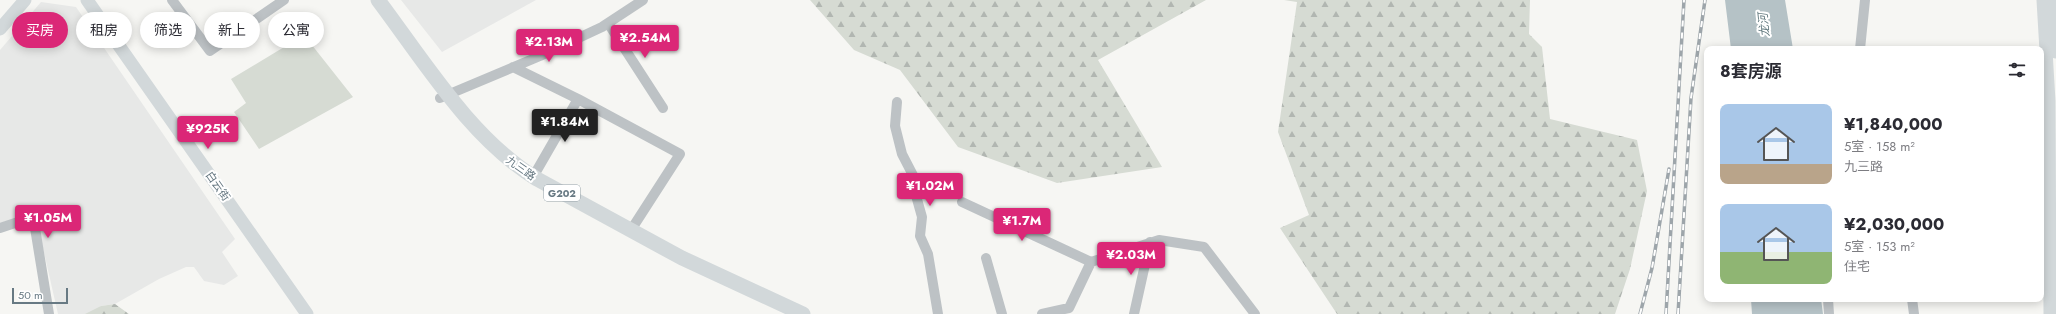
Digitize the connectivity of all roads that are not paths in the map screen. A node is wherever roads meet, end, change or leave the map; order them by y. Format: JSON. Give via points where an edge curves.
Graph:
{"nodes":[{"id":1,"x":13,"y":0,"type":"edge"},
{"id":2,"x":24,"y":0,"type":"edge"},
{"id":3,"x":78,"y":0,"type":"edge"},
{"id":4,"x":88,"y":0,"type":"edge"},
{"id":5,"x":172,"y":0,"type":"edge"},
{"id":6,"x":284,"y":0,"type":"edge"},
{"id":7,"x":367,"y":0,"type":"edge"},
{"id":8,"x":378,"y":0,"type":"edge"},
{"id":9,"x":643,"y":0,"type":"edge"},
{"id":10,"x":1866,"y":0,"type":"edge"},
{"id":11,"x":2043,"y":0,"type":"edge"},
{"id":12,"x":2052,"y":0,"type":"edge"},
{"id":13,"x":0,"y":15,"type":"edge"},
{"id":14,"x":608,"y":23,"type":"junction"},
{"id":15,"x":0,"y":29,"type":"edge"},
{"id":16,"x":1860,"y":46,"type":"edge"},
{"id":17,"x":2056,"y":52,"type":"edge"},
{"id":18,"x":513,"y":67,"type":"junction"},
{"id":19,"x":2052,"y":88,"type":"edge"},
{"id":20,"x":444,"y":96,"type":"junction"},
{"id":21,"x":578,"y":99,"type":"junction"},
{"id":22,"x":897,"y":102,"type":"dead end"},
{"id":23,"x":663,"y":108,"type":"dead end"},
{"id":24,"x":533,"y":177,"type":"junction"},
{"id":25,"x":962,"y":202,"type":"dead end"},
{"id":26,"x":0,"y":228,"type":"edge"},
{"id":27,"x":631,"y":230,"type":"junction"},
{"id":28,"x":1150,"y":242,"type":"junction"},
{"id":29,"x":986,"y":258,"type":"dead end"},
{"id":30,"x":1091,"y":262,"type":"junction"},
{"id":31,"x":2053,"y":283,"type":"edge"},
{"id":32,"x":1828,"y":302,"type":"edge"},
{"id":33,"x":1912,"y":302,"type":"edge"},
{"id":34,"x":49,"y":314,"type":"edge"},
{"id":35,"x":297,"y":314,"type":"edge"},
{"id":36,"x":307,"y":314,"type":"edge"},
{"id":37,"x":784,"y":314,"type":"edge"},
{"id":38,"x":803,"y":314,"type":"edge"},
{"id":39,"x":938,"y":314,"type":"edge"},
{"id":40,"x":1002,"y":314,"type":"edge"},
{"id":41,"x":1042,"y":314,"type":"edge"},
{"id":42,"x":1134,"y":314,"type":"edge"},
{"id":43,"x":1256,"y":314,"type":"edge"},
{"id":44,"x":1829,"y":314,"type":"edge"},
{"id":45,"x":1914,"y":314,"type":"edge"},
{"id":46,"x":2050,"y":314,"type":"edge"}],
"edges":[{"from":1,"to":13,"type":"main road"},
{"from":2,"to":15,"type":"main road"},
{"from":3,"to":35,"type":"main road","name":"白云街"},
{"from":4,"to":36,"type":"main road","name":"白云街"},
{"from":5,"to":6,"type":"street","via":[[210,51]]},
{"from":7,"to":20,"type":"highway","name":"九三路","number":"G202"},
{"from":8,"to":20,"type":"highway","name":"九三路","number":"G202"},
{"from":9,"to":14,"type":"street"},
{"from":10,"to":16,"type":"street"},
{"from":11,"to":19,"type":"main road"},
{"from":12,"to":17,"type":"main road"},
{"from":14,"to":18,"type":"street"},
{"from":14,"to":23,"type":"street"},
{"from":18,"to":20,"type":"street"},
{"from":18,"to":21,"type":"street"},
{"from":19,"to":31,"type":"main road"},
{"from":20,"to":24,"type":"highway","name":"九三路","number":"G202","via":[[495,147]]},
{"from":20,"to":37,"type":"highway","name":"九三路","number":"G202","via":[[476,142],[521,180],[679,264]]},
{"from":21,"to":24,"type":"street"},
{"from":21,"to":27,"type":"street","via":[[680,154]]},
{"from":22,"to":39,"type":"street","via":[[895,126],[902,154],[916,181],[915,192],[922,217],[920,236],[928,254]]},
{"from":24,"to":27,"type":"highway","name":"九三路","number":"G202"},
{"from":25,"to":30,"type":"street"},
{"from":26,"to":34,"type":"street","via":[[27,220],[35,228]]},
{"from":27,"to":38,"type":"highway","name":"九三路","number":"G202","via":[[682,258]]},
{"from":28,"to":30,"type":"street"},
{"from":28,"to":42,"type":"street"},
{"from":28,"to":43,"type":"street","via":[[1159,240],[1204,247]]},
{"from":29,"to":40,"type":"street"},
{"from":30,"to":41,"type":"street","via":[[1069,308]]},
{"from":31,"to":46,"type":"main road"},
{"from":32,"to":44,"type":"street"},
{"from":33,"to":45,"type":"street"}]}
